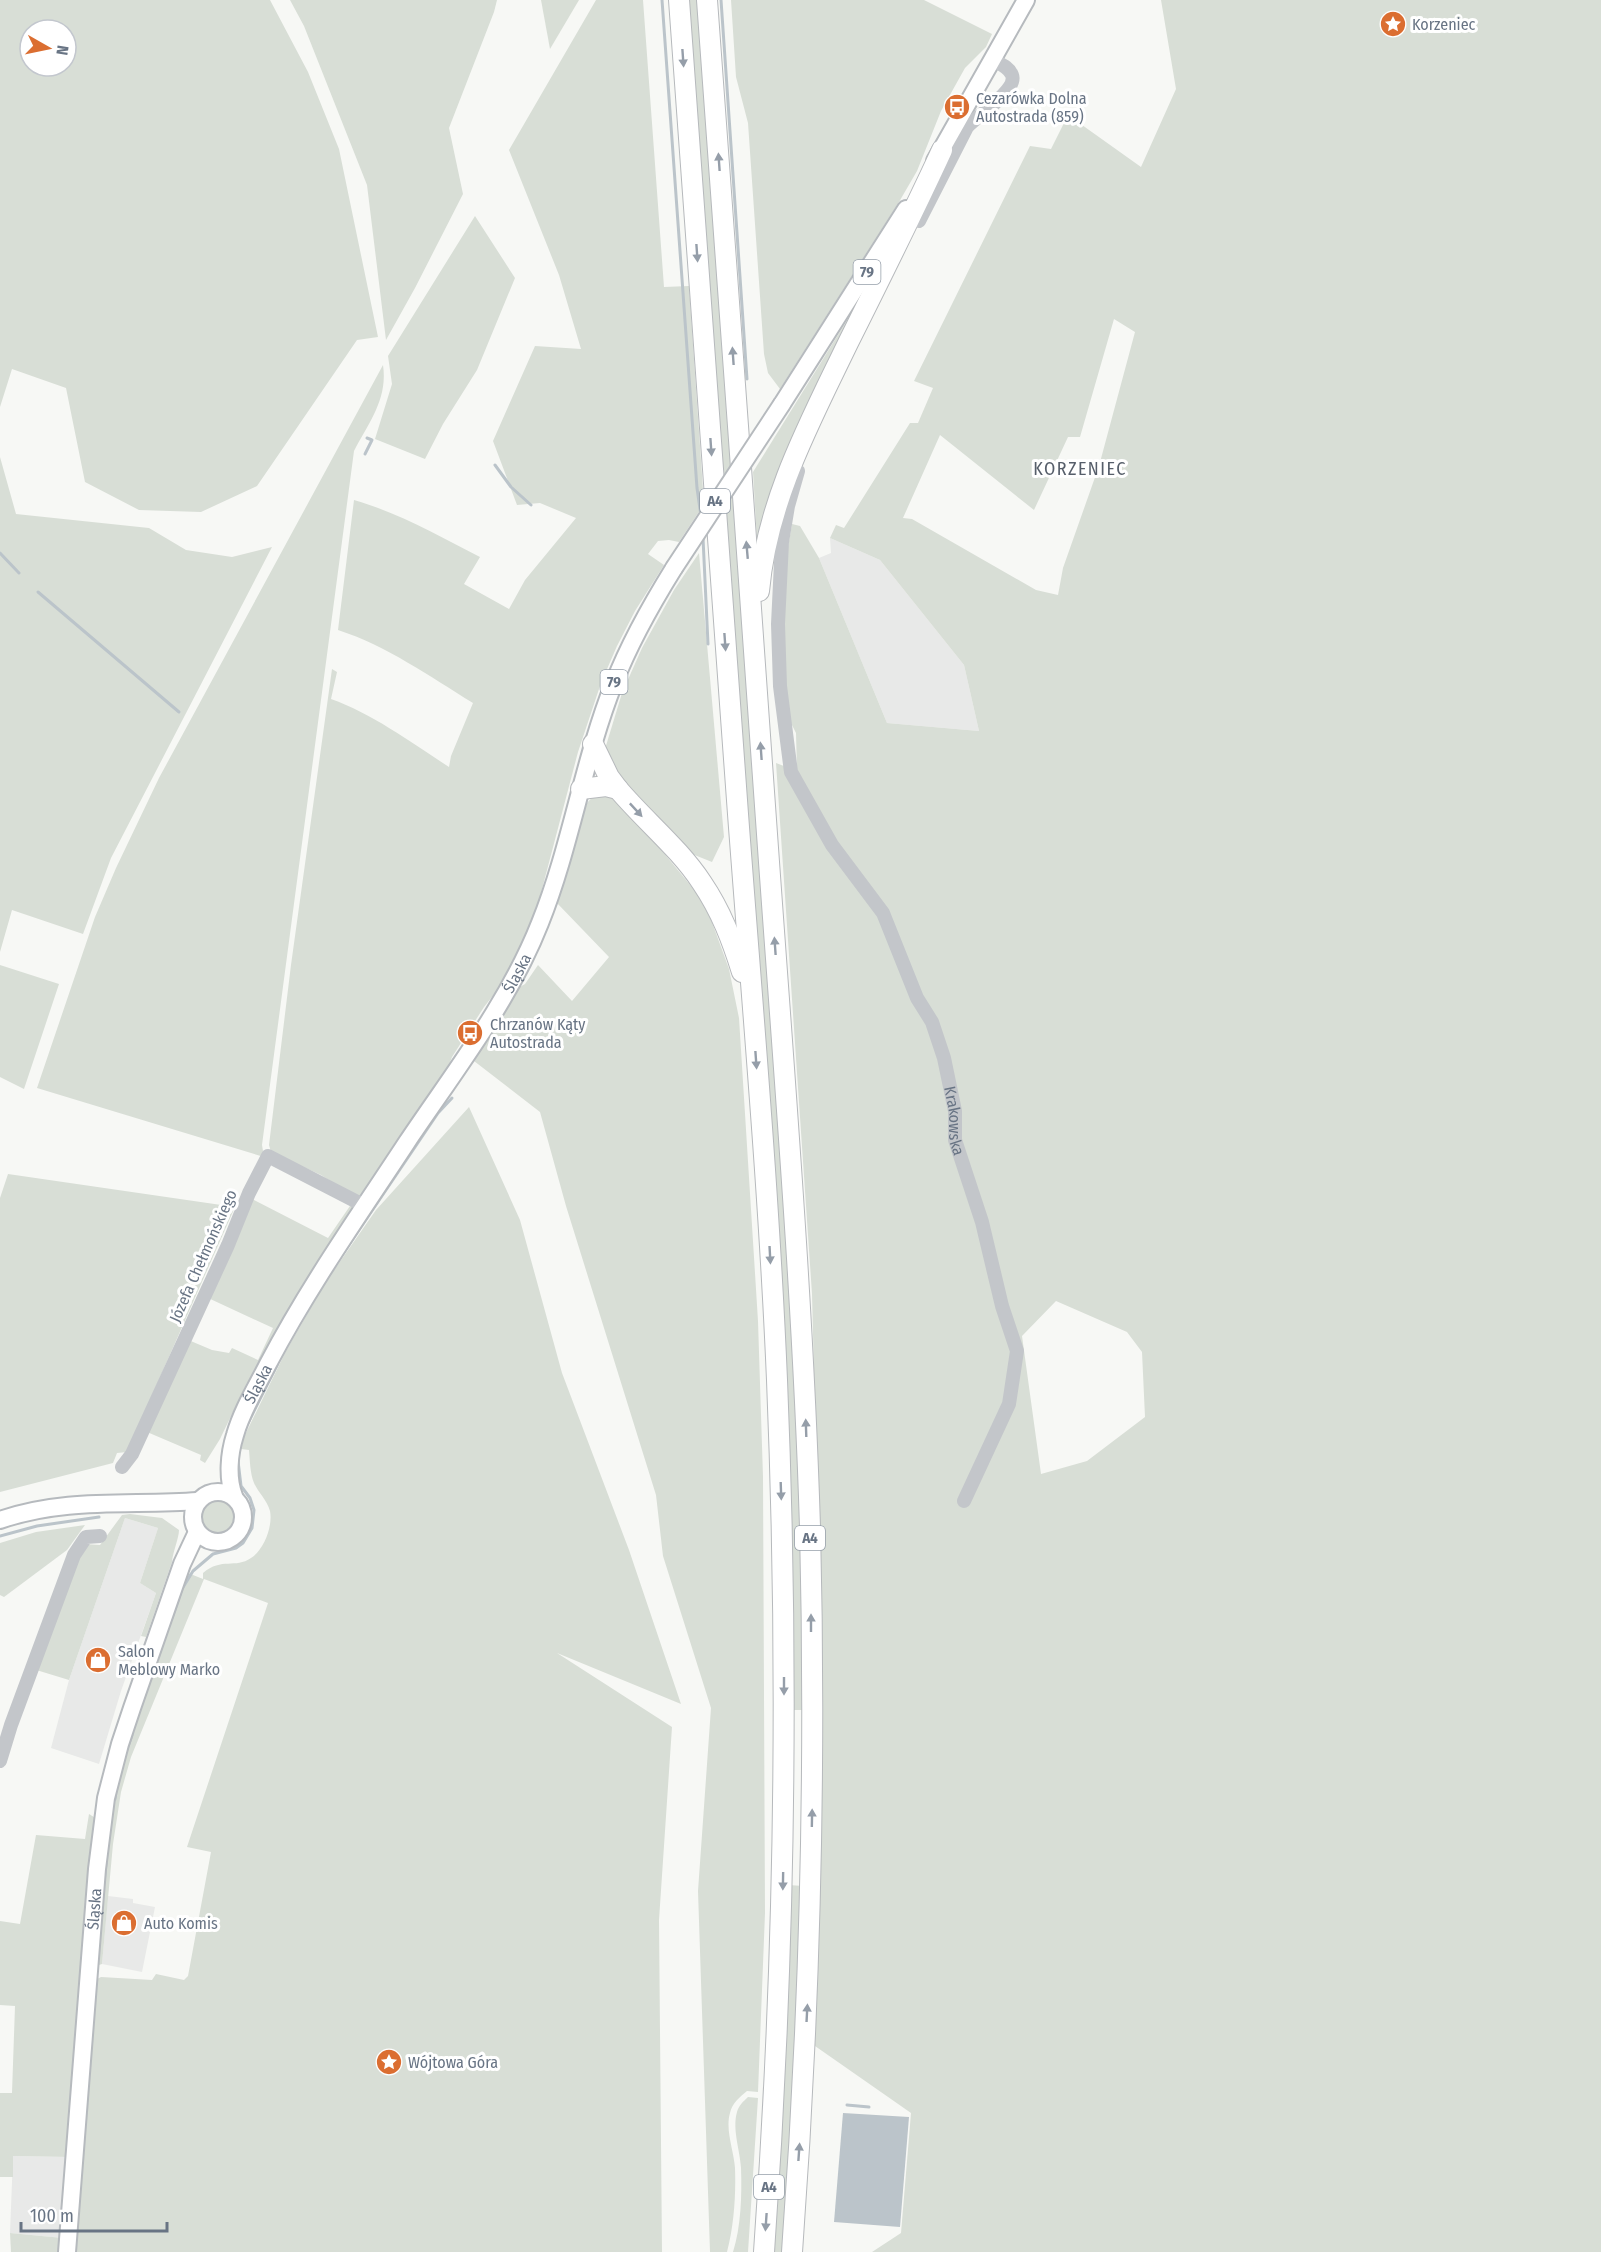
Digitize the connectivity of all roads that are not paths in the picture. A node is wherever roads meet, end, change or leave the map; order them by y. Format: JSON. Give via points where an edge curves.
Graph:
{"nodes":[{"id":1,"x":678,"y":0,"type":"edge"},
{"id":2,"x":707,"y":0,"type":"edge"},
{"id":3,"x":1026,"y":0,"type":"edge"},
{"id":4,"x":993,"y":60,"type":"junction"},
{"id":5,"x":942,"y":150,"type":"junction"},
{"id":6,"x":754,"y":651,"type":"junction"},
{"id":7,"x":593,"y":744,"type":"junction"},
{"id":8,"x":581,"y":789,"type":"junction"},
{"id":9,"x":618,"y":789,"type":"junction"},
{"id":10,"x":752,"y":1002,"type":"junction"},
{"id":11,"x":365,"y":1206,"type":"junction"},
{"id":12,"x":234,"y":1437,"type":"junction"},
{"id":13,"x":122,"y":1467,"type":"dead end"},
{"id":14,"x":215,"y":1491,"type":"junction"},
{"id":15,"x":234,"y":1496,"type":"junction"},
{"id":16,"x":198,"y":1501,"type":"junction"},
{"id":17,"x":964,"y":1501,"type":"dead end"},
{"id":18,"x":153,"y":1503,"type":"junction"},
{"id":19,"x":0,"y":1520,"type":"edge"},
{"id":20,"x":195,"y":1526,"type":"junction"},
{"id":21,"x":100,"y":1536,"type":"dead end"},
{"id":22,"x":214,"y":1542,"type":"junction"},
{"id":23,"x":178,"y":1578,"type":"junction"},
{"id":24,"x":0,"y":1761,"type":"edge"},
{"id":25,"x":67,"y":2252,"type":"edge"},
{"id":26,"x":764,"y":2252,"type":"edge"},
{"id":27,"x":792,"y":2252,"type":"edge"}],
"edges":[{"from":1,"to":10,"type":"highway","number":"A4","one_way":true},
{"from":6,"to":2,"type":"highway","number":"A4","one_way":true},
{"from":3,"to":4,"type":"main road","number":"79"},
{"from":4,"to":5,"type":"main road","number":"79"},
{"from":4,"to":17,"type":"street","name":"Krakowska","via":[[1010,71],[1012,84],[967,128],[812,435],[786,514],[778,624],[780,686],[790,765],[800,791],[832,844],[883,913],[917,998],[932,1022],[955,1111],[955,1140],[1017,1351],[1009,1404]]},
{"from":5,"to":6,"type":"highway","via":[[786,473],[764,555]]},
{"from":5,"to":7,"type":"main road","name":"Śląska","number":"79","bridge":true,"via":[[642,622],[613,684]]},
{"from":27,"to":6,"type":"highway","number":"A4","one_way":true,"via":[[812,1843],[809,1516],[799,1278]]},
{"from":7,"to":8,"type":"main road","name":"Śląska","number":"79"},
{"from":7,"to":9,"type":"highway"},
{"from":8,"to":9,"type":"highway"},
{"from":8,"to":11,"type":"main road","name":"Śląska","number":"79","via":[[548,904],[522,963]]},
{"from":9,"to":10,"type":"highway","one_way":true,"via":[[687,863],[712,898],[730,936]]},
{"from":10,"to":26,"type":"highway","number":"A4","one_way":true,"via":[[769,1242],[782,1528],[783,1841],[776,2071]]},
{"from":11,"to":12,"type":"main road","name":"Śląska","number":"79","via":[[288,1326]]},
{"from":11,"to":13,"type":"street","name":"Józefa Chełmońskiego","via":[[268,1156],[132,1454]]},
{"from":12,"to":14,"type":"main road","name":"Śląska","number":"79","via":[[228,1444]]},
{"from":12,"to":15,"type":"main road","name":"Śląska","number":"79","via":[[229,1476]]},
{"from":14,"to":15,"type":"main road"},
{"from":14,"to":16,"type":"main road"},
{"from":15,"to":22,"type":"main road","number":"79","via":[[242,1509],[243,1523],[235,1536]]},
{"from":16,"to":18,"type":"main road"},
{"from":16,"to":20,"type":"main road","number":"79","via":[[194,1507]]},
{"from":18,"to":19,"type":"main road","via":[[81,1503]]},
{"from":18,"to":20,"type":"main road"},
{"from":20,"to":22,"type":"main road"},
{"from":20,"to":23,"type":"main road","name":"Śląska","number":"79"},
{"from":21,"to":24,"type":"street","via":[[86,1538],[74,1555]]},
{"from":22,"to":23,"type":"main road","name":"Śląska","number":"79"},
{"from":23,"to":25,"type":"main road","name":"Śląska","number":"79","via":[[120,1744],[103,1816]]}]}
